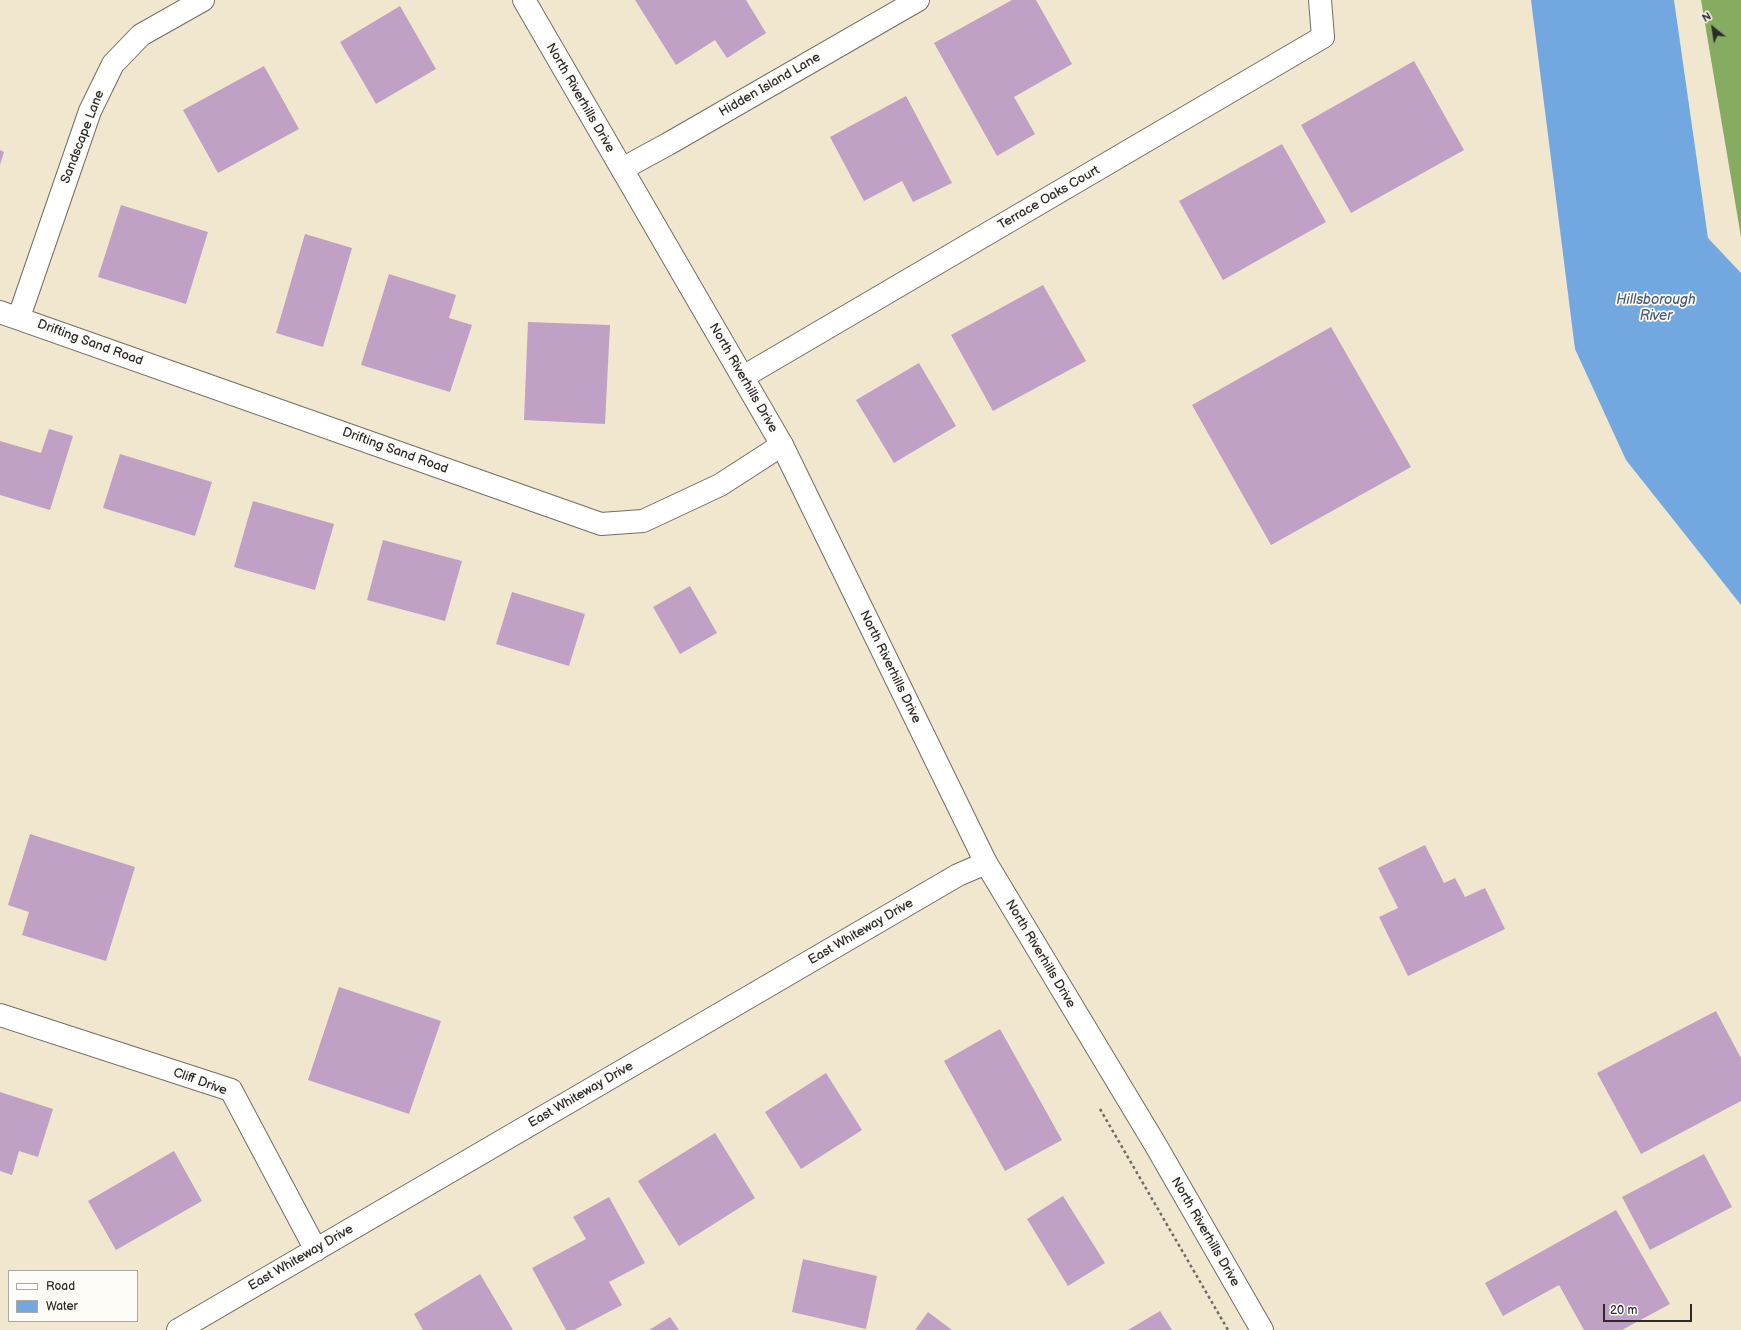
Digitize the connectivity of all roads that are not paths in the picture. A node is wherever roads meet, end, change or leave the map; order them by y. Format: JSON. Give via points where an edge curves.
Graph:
{"nodes":[{"id":1,"x":203,"y":0,"type":"edge"},
{"id":2,"x":524,"y":0,"type":"edge"},
{"id":3,"x":918,"y":0,"type":"edge"},
{"id":4,"x":1320,"y":0,"type":"edge"},
{"id":5,"x":622,"y":169,"type":"junction"},
{"id":6,"x":10,"y":315,"type":"edge"},
{"id":7,"x":743,"y":377,"type":"junction"},
{"id":8,"x":782,"y":445,"type":"junction"},
{"id":9,"x":986,"y":863,"type":"junction"},
{"id":10,"x":0,"y":1015,"type":"edge"},
{"id":11,"x":316,"y":1250,"type":"junction"},
{"id":12,"x":178,"y":1330,"type":"edge"},
{"id":13,"x":1262,"y":1330,"type":"edge"}],
"edges":[{"from":1,"to":6,"type":"street","name":"Sandscape Lane","via":[[141,35],[113,64],[90,112]]},
{"from":2,"to":5,"type":"street","name":"North Riverhills Drive"},
{"from":3,"to":5,"type":"street","name":"Hidden Island Lane"},
{"from":4,"to":7,"type":"street","name":"Terrace Oaks Court","via":[[1323,37]]},
{"from":5,"to":7,"type":"street","name":"North Riverhills Drive"},
{"from":6,"to":8,"type":"street","name":"Drifting Sand Road","via":[[601,524],[642,521],[720,485]]},
{"from":7,"to":8,"type":"street","name":"North Riverhills Drive"},
{"from":8,"to":9,"type":"street","name":"North Riverhills Drive"},
{"from":9,"to":11,"type":"street","name":"East Whiteway Drive","via":[[958,875]]},
{"from":9,"to":13,"type":"street","name":"North Riverhills Drive","via":[[1155,1144]]},
{"from":10,"to":11,"type":"street","name":"Cliff Drive","via":[[230,1090]]},
{"from":11,"to":12,"type":"street","name":"East Whiteway Drive"}]}
